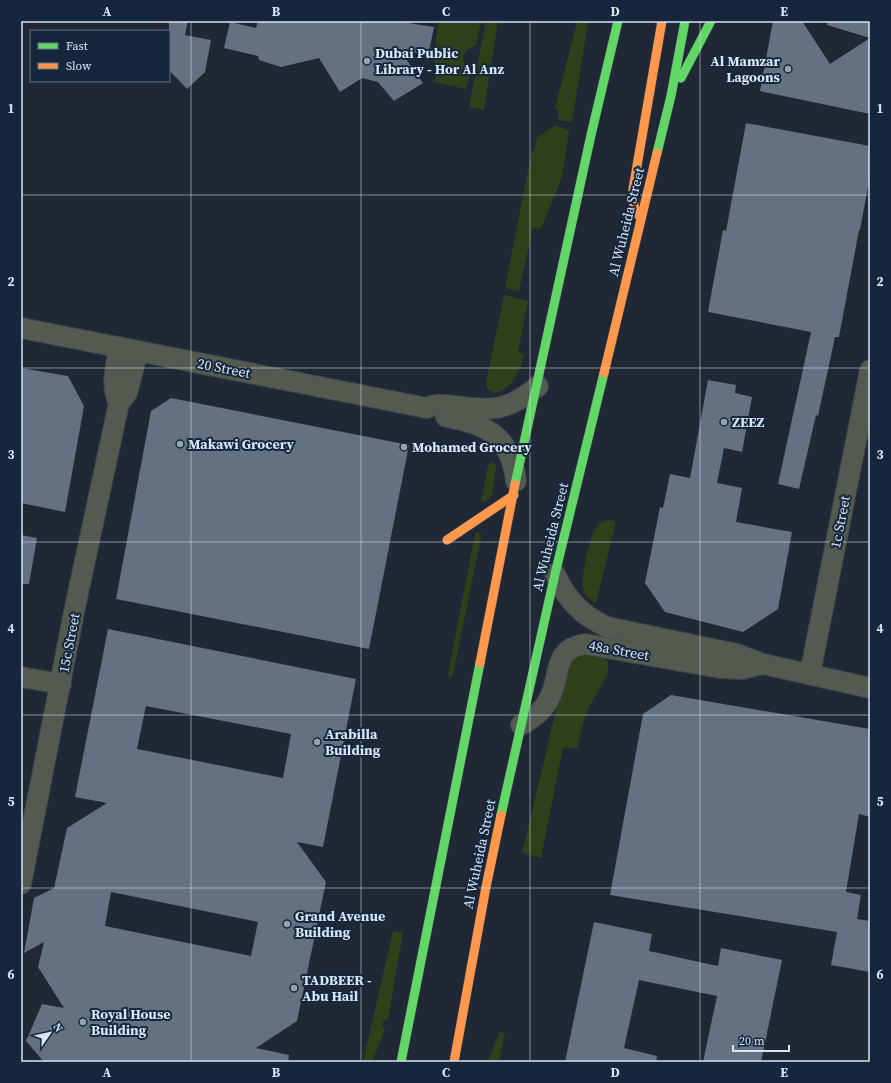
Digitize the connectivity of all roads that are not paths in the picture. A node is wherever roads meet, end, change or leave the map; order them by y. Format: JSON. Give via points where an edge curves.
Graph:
{"nodes":[{"id":1,"x":618,"y":21,"type":"edge"},
{"id":2,"x":662,"y":21,"type":"edge"},
{"id":3,"x":685,"y":21,"type":"edge"},
{"id":4,"x":711,"y":21,"type":"edge"},
{"id":5,"x":602,"y":45,"type":"dead end"},
{"id":6,"x":600,"y":96,"type":"junction"},
{"id":7,"x":671,"y":96,"type":"junction"},
{"id":8,"x":641,"y":220,"type":"junction"},
{"id":9,"x":21,"y":328,"type":"edge"},
{"id":10,"x":119,"y":347,"type":"junction"},
{"id":11,"x":138,"y":351,"type":"junction"},
{"id":12,"x":870,"y":370,"type":"edge"},
{"id":13,"x":538,"y":386,"type":"junction"},
{"id":14,"x":119,"y":403,"type":"junction"},
{"id":15,"x":427,"y":408,"type":"junction"},
{"id":16,"x":515,"y":488,"type":"junction"},
{"id":17,"x":447,"y":540,"type":"dead end"},
{"id":18,"x":556,"y":574,"type":"junction"},
{"id":19,"x":763,"y":664,"type":"junction"},
{"id":20,"x":810,"y":674,"type":"junction"},
{"id":21,"x":21,"y":677,"type":"edge"},
{"id":22,"x":61,"y":684,"type":"junction"},
{"id":23,"x":870,"y":688,"type":"edge"},
{"id":24,"x":522,"y":725,"type":"junction"},
{"id":25,"x":21,"y":884,"type":"edge"},
{"id":26,"x":401,"y":1062,"type":"edge"},
{"id":27,"x":454,"y":1062,"type":"edge"}],
"edges":[{"from":1,"to":6,"type":"main road"},
{"from":2,"to":8,"type":"main road","via":[[633,189],[635,210]]},
{"from":3,"to":7,"type":"main road","name":"Al Wuheida Street"},
{"from":4,"to":7,"type":"main road"},
{"from":5,"to":6,"type":"main road"},
{"from":6,"to":13,"type":"main road"},
{"from":7,"to":8,"type":"main road","name":"Al Wuheida Street"},
{"from":8,"to":18,"type":"main road","name":"Al Wuheida Street"},
{"from":9,"to":10,"type":"street","name":"20 Street"},
{"from":10,"to":11,"type":"street","name":"20 Street"},
{"from":10,"to":14,"type":"street","name":"15c Street","via":[[114,384]]},
{"from":11,"to":14,"type":"street","name":"15c Street","via":[[127,393]]},
{"from":11,"to":15,"type":"street","name":"20 Street"},
{"from":12,"to":20,"type":"street","name":"1c Street"},
{"from":13,"to":15,"type":"street","name":"20 Street","via":[[509,406],[475,409],[442,404]]},
{"from":13,"to":16,"type":"main road"},
{"from":14,"to":22,"type":"street","name":"15c Street"},
{"from":15,"to":16,"type":"street","name":"20 Street","via":[[435,414],[476,424],[501,440],[514,466]]},
{"from":16,"to":17,"type":"main road"},
{"from":16,"to":26,"type":"main road"},
{"from":18,"to":19,"type":"street","name":"48a Street","via":[[571,602],[583,613],[607,627],[737,654]]},
{"from":18,"to":24,"type":"main road","name":"Al Wuheida Street"},
{"from":19,"to":20,"type":"street","name":"48a Street"},
{"from":19,"to":24,"type":"street","name":"48a Street","via":[[742,669],[720,668],[585,644],[578,645],[570,648],[560,661],[552,694],[545,707]]},
{"from":20,"to":23,"type":"street","name":"48a Street"},
{"from":21,"to":22,"type":"street"},
{"from":22,"to":25,"type":"street","name":"15c Street"},
{"from":24,"to":27,"type":"main road","name":"Al Wuheida Street","via":[[486,887]]}]}
